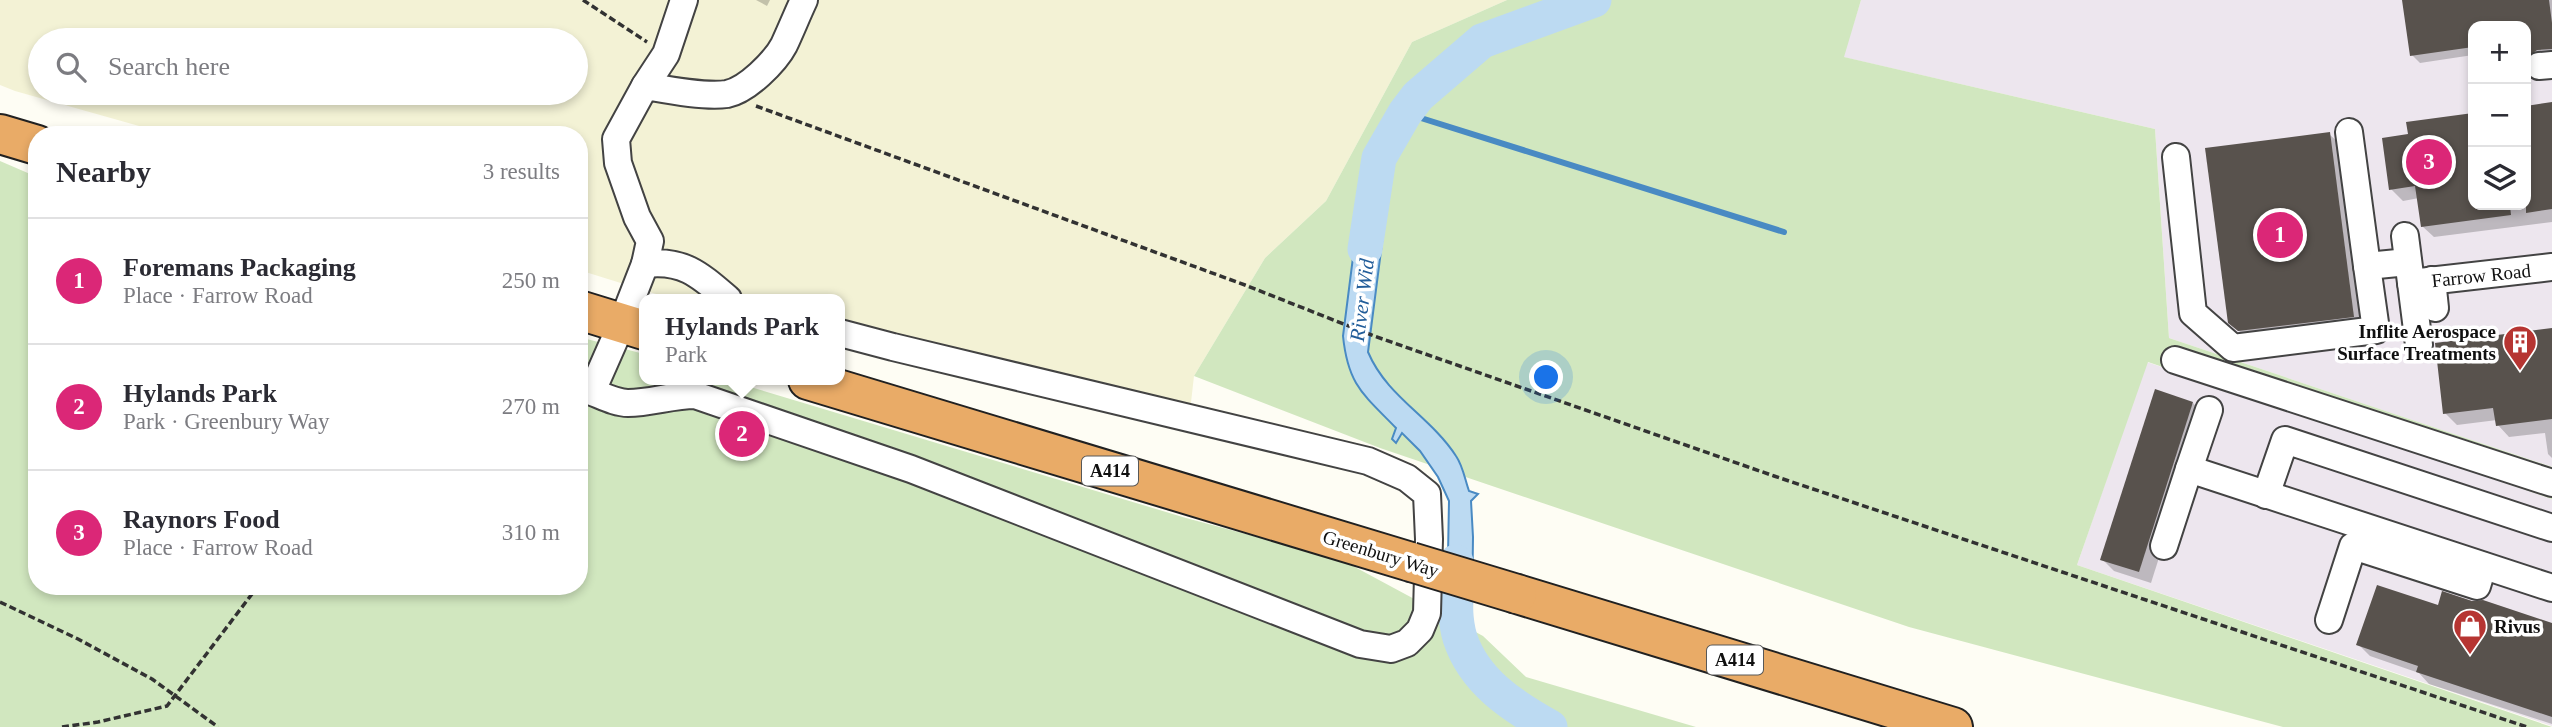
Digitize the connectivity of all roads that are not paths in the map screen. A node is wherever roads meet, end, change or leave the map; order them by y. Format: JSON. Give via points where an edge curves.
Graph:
{"nodes":[{"id":1,"x":684,"y":0,"type":"edge"},
{"id":2,"x":804,"y":0,"type":"edge"},
{"id":3,"x":645,"y":86,"type":"junction"},
{"id":4,"x":2349,"y":132,"type":"dead end"},
{"id":5,"x":0,"y":134,"type":"edge"},
{"id":6,"x":28,"y":142,"type":"edge"},
{"id":7,"x":2176,"y":157,"type":"dead end"},
{"id":8,"x":2404,"y":236,"type":"dead end"},
{"id":9,"x":645,"y":264,"type":"junction"},
{"id":10,"x":2367,"y":267,"type":"junction"},
{"id":11,"x":2552,"y":268,"type":"edge"},
{"id":12,"x":2416,"y":280,"type":"junction"},
{"id":13,"x":639,"y":294,"type":"edge"},
{"id":14,"x":721,"y":294,"type":"edge"},
{"id":15,"x":639,"y":296,"type":"edge"},
{"id":16,"x":2372,"y":300,"type":"junction"},
{"id":17,"x":2435,"y":308,"type":"dead end"},
{"id":18,"x":588,"y":313,"type":"edge"},
{"id":19,"x":633,"y":327,"type":"edge"},
{"id":20,"x":845,"y":334,"type":"edge"},
{"id":21,"x":2418,"y":345,"type":"dead end"},
{"id":22,"x":2175,"y":360,"type":"dead end"},
{"id":23,"x":825,"y":385,"type":"edge"},
{"id":24,"x":588,"y":386,"type":"edge"},
{"id":25,"x":588,"y":390,"type":"edge"},
{"id":26,"x":2208,"y":410,"type":"dead end"},
{"id":27,"x":2189,"y":469,"type":"junction"},
{"id":28,"x":2552,"y":483,"type":"edge"},
{"id":29,"x":2266,"y":495,"type":"junction"},
{"id":30,"x":2552,"y":528,"type":"edge"},
{"id":31,"x":2164,"y":546,"type":"dead end"},
{"id":32,"x":2483,"y":566,"type":"junction"},
{"id":33,"x":2552,"y":588,"type":"edge"},
{"id":34,"x":2329,"y":620,"type":"dead end"},
{"id":35,"x":1953,"y":727,"type":"edge"}],
"edges":[{"from":1,"to":3,"type":"street","via":[[666,54]]},
{"from":2,"to":3,"type":"street","via":[[769,66],[728,94]]},
{"from":3,"to":9,"type":"street","via":[[616,139],[618,163],[650,241]]},
{"from":4,"to":10,"type":"street"},
{"from":5,"to":6,"type":"highway"},
{"from":7,"to":16,"type":"street","via":[[2193,313],[2233,348],[2376,330]]},
{"from":8,"to":12,"type":"street","name":"Farrow Road"},
{"from":9,"to":13,"type":"street"},
{"from":9,"to":14,"type":"street","via":[[679,264]]},
{"from":10,"to":12,"type":"street"},
{"from":10,"to":16,"type":"street"},
{"from":11,"to":12,"type":"street","name":"Farrow Road","via":[[2497,282]]},
{"from":12,"to":16,"type":"street"},
{"from":12,"to":17,"type":"street"},
{"from":12,"to":21,"type":"street","name":"Farrow Road"},
{"from":15,"to":19,"type":"street"},
{"from":18,"to":19,"type":"highway"},
{"from":19,"to":24,"type":"street"},
{"from":20,"to":25,"type":"street","via":[[1368,461],[1407,478],[1427,494],[1427,614],[1420,630],[1407,643],[1391,649],[1360,644],[911,469],[695,395],[624,403]]},
{"from":22,"to":28,"type":"street"},
{"from":23,"to":35,"type":"highway","name":"Greenbury Way","number":"A414","bridge":true},
{"from":26,"to":27,"type":"street"},
{"from":27,"to":29,"type":"street"},
{"from":27,"to":31,"type":"street"},
{"from":29,"to":30,"type":"street","via":[[2285,440]]},
{"from":29,"to":32,"type":"street"},
{"from":32,"to":33,"type":"street"},
{"from":32,"to":34,"type":"street","via":[[2477,586],[2353,546]]}]}
